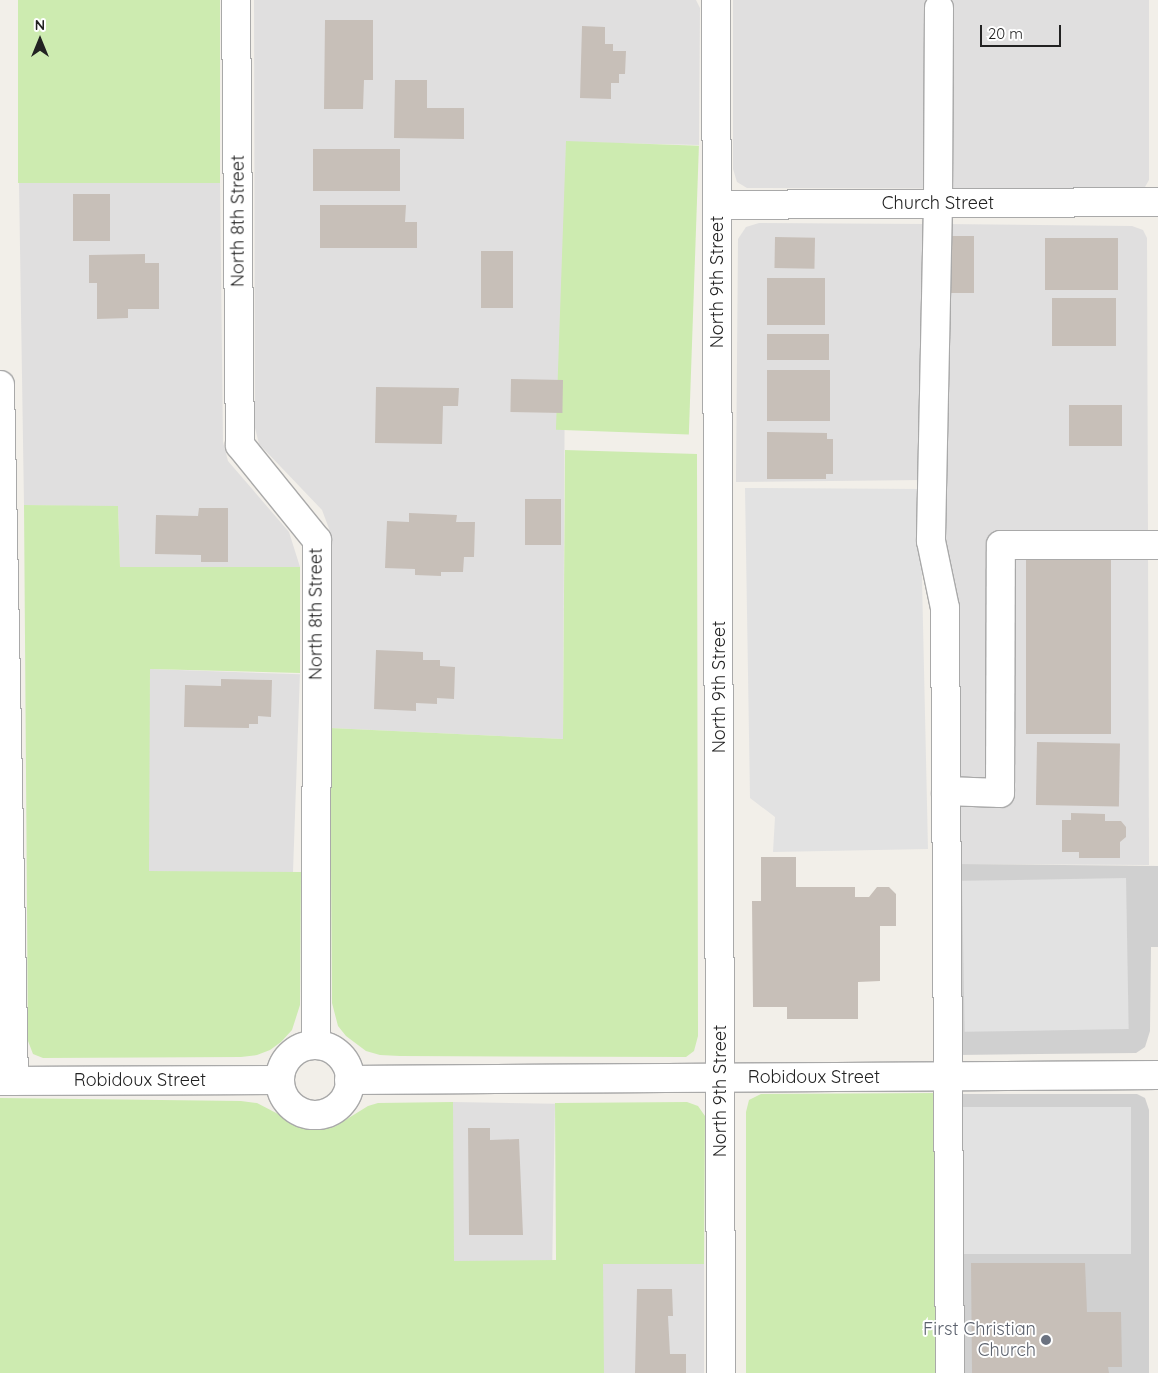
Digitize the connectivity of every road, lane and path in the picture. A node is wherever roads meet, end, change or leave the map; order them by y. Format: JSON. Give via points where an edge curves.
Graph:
{"nodes":[{"id":1,"x":236,"y":0,"type":"edge"},
{"id":2,"x":716,"y":0,"type":"edge"},
{"id":3,"x":939,"y":8,"type":"dead end"},
{"id":4,"x":1158,"y":202,"type":"edge"},
{"id":5,"x":938,"y":204,"type":"junction"},
{"id":6,"x":717,"y":205,"type":"junction"},
{"id":7,"x":0,"y":385,"type":"edge"},
{"id":8,"x":1158,"y":545,"type":"edge"},
{"id":9,"x":4,"y":758,"type":"edge"},
{"id":10,"x":946,"y":791,"type":"junction"},
{"id":11,"x":316,"y":1045,"type":"junction"},
{"id":12,"x":1158,"y":1075,"type":"edge"},
{"id":13,"x":720,"y":1077,"type":"junction"},
{"id":14,"x":949,"y":1077,"type":"junction"},
{"id":15,"x":280,"y":1080,"type":"junction"},
{"id":16,"x":349,"y":1080,"type":"junction"},
{"id":17,"x":7,"y":1081,"type":"edge"},
{"id":18,"x":721,"y":1373,"type":"edge"},
{"id":19,"x":950,"y":1373,"type":"edge"}],
"edges":[{"from":1,"to":11,"type":"street","name":"North 8th Street","via":[[240,445],[317,540]]},
{"from":2,"to":6,"type":"street","name":"North 9th Street"},
{"from":3,"to":5,"type":"street"},
{"from":4,"to":5,"type":"street","name":"Church Street"},
{"from":5,"to":6,"type":"street","name":"Church Street"},
{"from":5,"to":10,"type":"street","via":[[931,541],[945,608]]},
{"from":6,"to":13,"type":"street","name":"North 9th Street"},
{"from":7,"to":9,"type":"street"},
{"from":8,"to":10,"type":"street","via":[[1001,545],[1000,793]]},
{"from":9,"to":17,"type":"street"},
{"from":10,"to":14,"type":"street"},
{"from":11,"to":15,"type":"street","via":[[290,1054]]},
{"from":11,"to":16,"type":"street","via":[[327,1046],[342,1057]]},
{"from":12,"to":14,"type":"street","name":"Robidoux Street"},
{"from":13,"to":14,"type":"street","name":"Robidoux Street"},
{"from":13,"to":16,"type":"street","name":"Robidoux Street"},
{"from":13,"to":18,"type":"street","name":"North 9th Street"},
{"from":14,"to":19,"type":"street"},
{"from":15,"to":16,"type":"street","via":[[284,1099],[290,1106],[299,1111],[320,1114],[343,1102]]},
{"from":15,"to":17,"type":"street","name":"Robidoux Street"}]}
